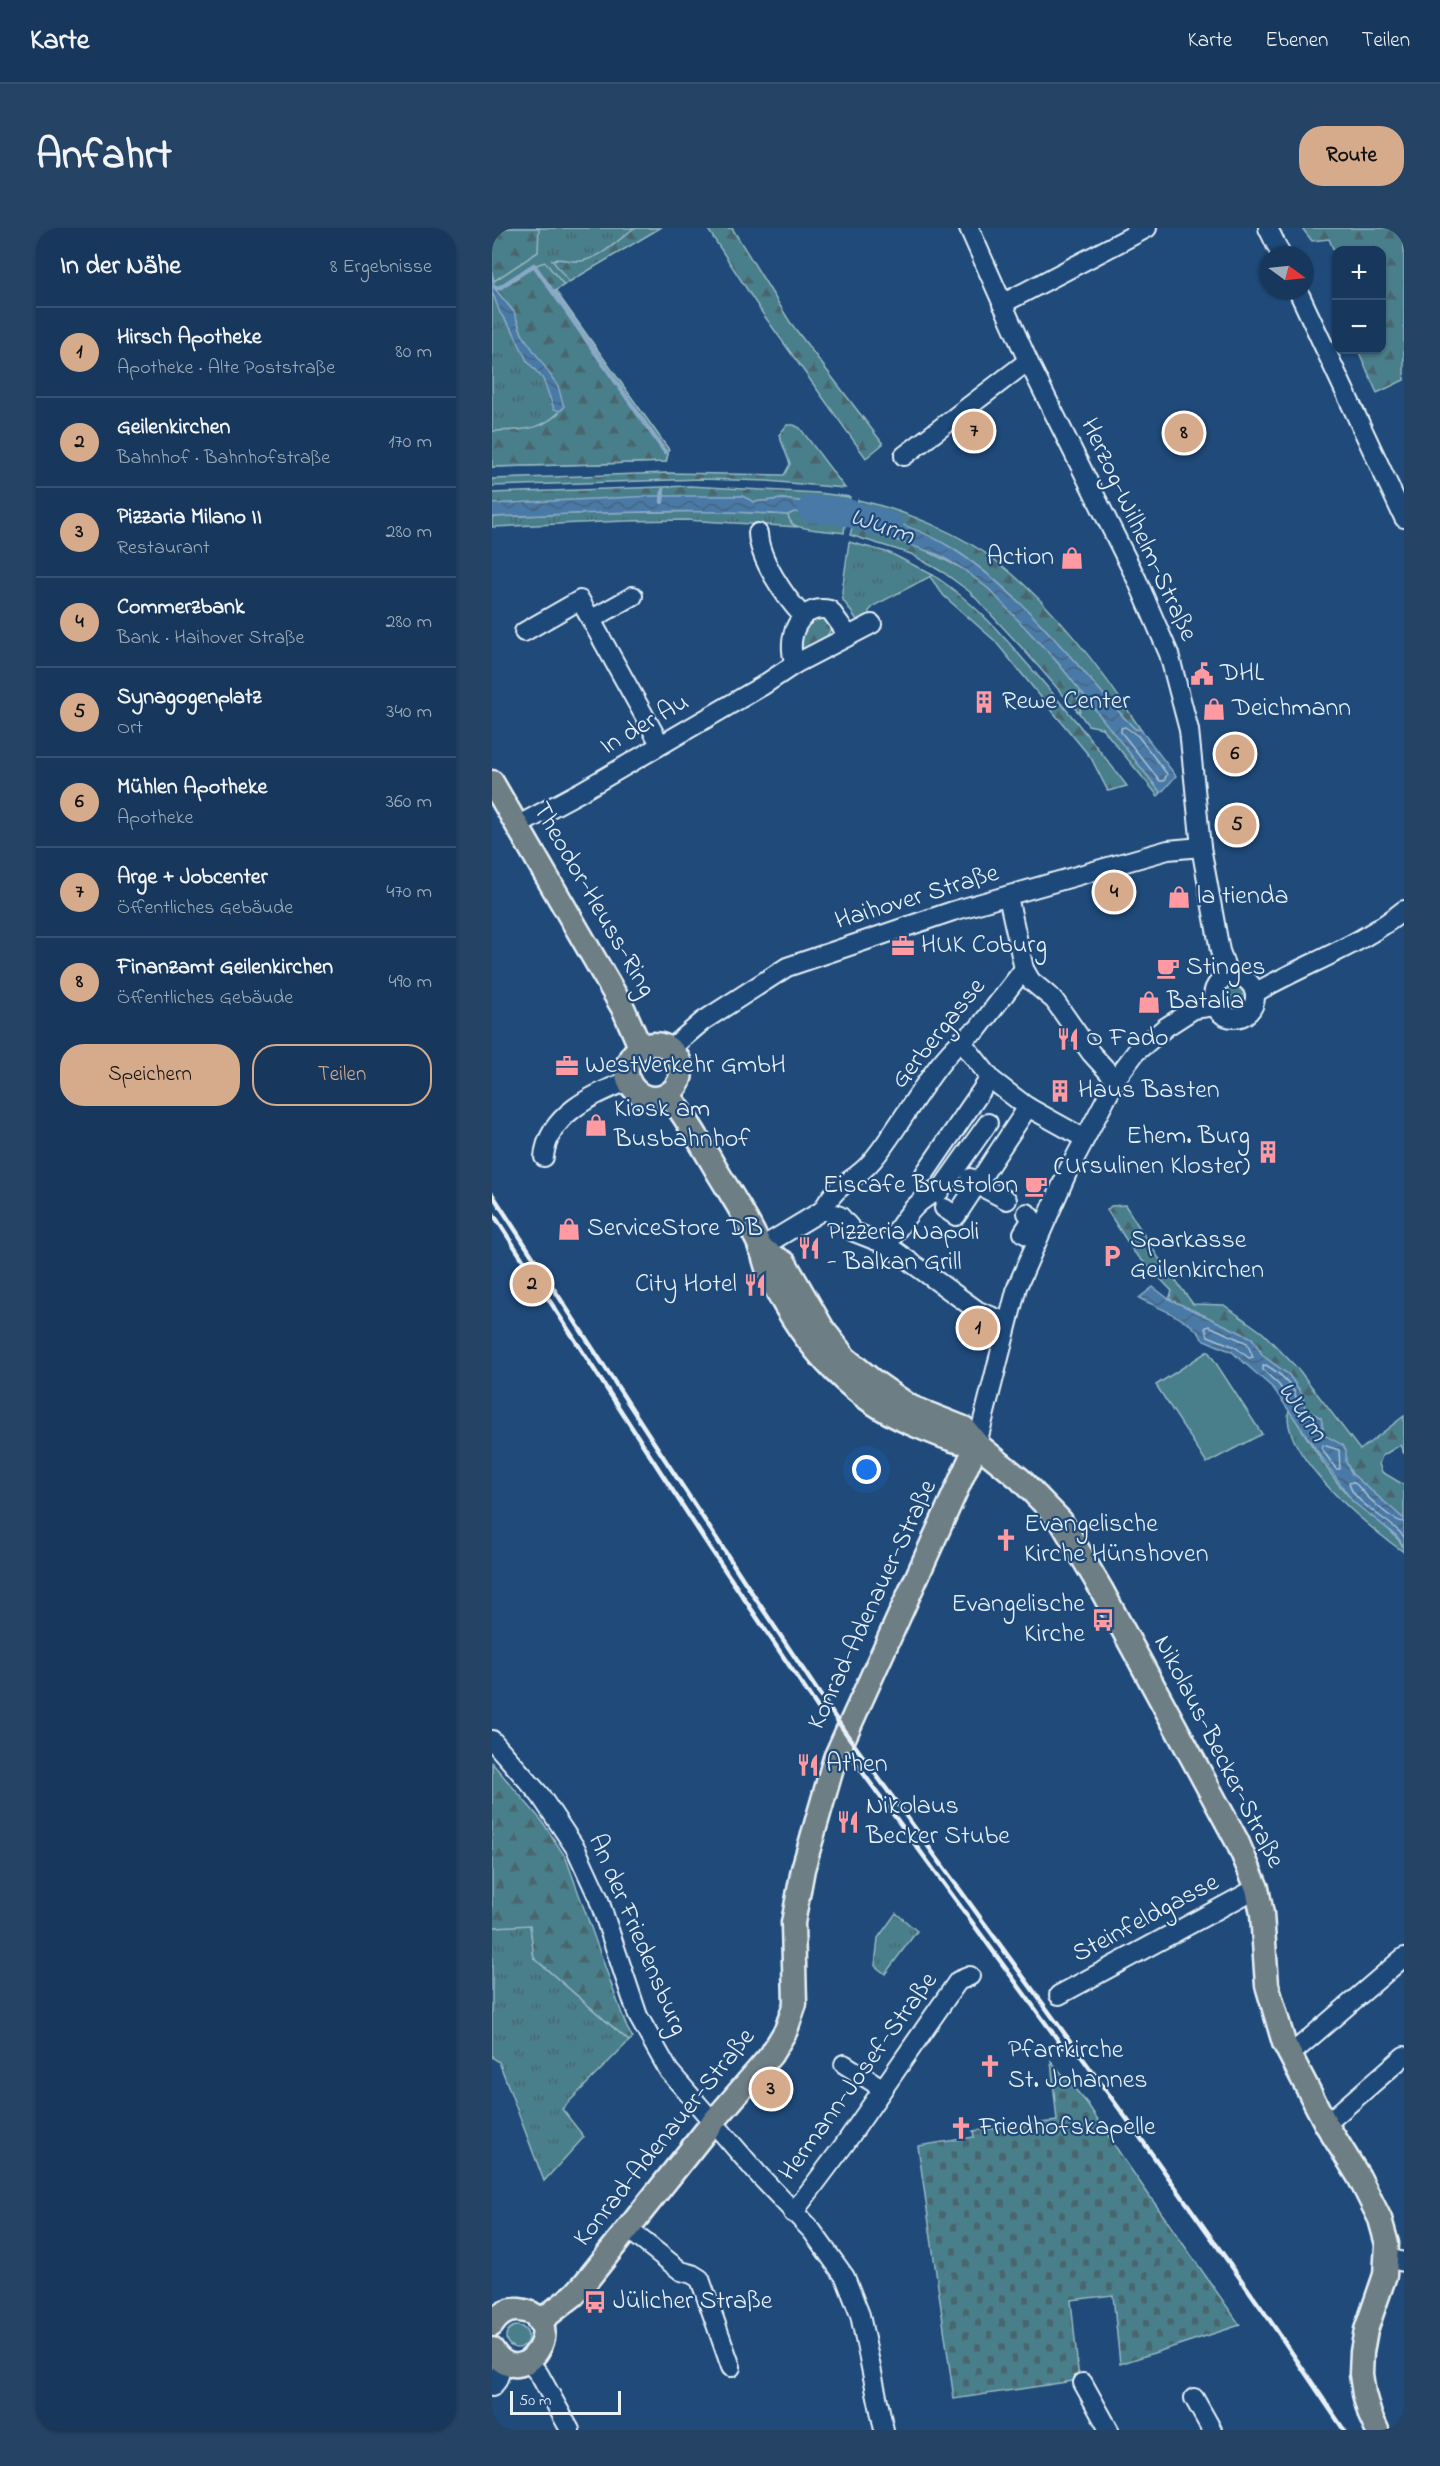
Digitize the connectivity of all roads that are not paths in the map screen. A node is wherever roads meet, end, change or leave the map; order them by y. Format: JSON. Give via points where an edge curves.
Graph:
{"nodes":[{"id":1,"x":969,"y":228,"type":"edge"},
{"id":2,"x":1147,"y":228,"type":"edge"},
{"id":3,"x":1268,"y":228,"type":"edge"},
{"id":4,"x":1277,"y":246,"type":"edge"},
{"id":5,"x":1302,"y":300,"type":"edge"},
{"id":6,"x":1002,"y":304,"type":"junction"},
{"id":7,"x":1028,"y":361,"type":"junction"},
{"id":8,"x":904,"y":456,"type":"dead end"},
{"id":9,"x":1404,"y":518,"type":"edge"},
{"id":10,"x":758,"y":533,"type":"dead end"},
{"id":11,"x":633,"y":596,"type":"dead end"},
{"id":12,"x":802,"y":615,"type":"junction"},
{"id":13,"x":592,"y":619,"type":"junction"},
{"id":14,"x":872,"y":624,"type":"dead end"},
{"id":15,"x":524,"y":632,"type":"dead end"},
{"id":16,"x":849,"y":635,"type":"junction"},
{"id":17,"x":795,"y":664,"type":"junction"},
{"id":18,"x":660,"y":744,"type":"junction"},
{"id":19,"x":492,"y":783,"type":"edge"},
{"id":20,"x":517,"y":826,"type":"junction"},
{"id":21,"x":1201,"y":847,"type":"junction"},
{"id":22,"x":1009,"y":901,"type":"dead end"},
{"id":23,"x":1404,"y":910,"type":"edge"},
{"id":24,"x":1024,"y":969,"type":"junction"},
{"id":25,"x":1229,"y":976,"type":"junction"},
{"id":26,"x":1255,"y":993,"type":"junction"},
{"id":27,"x":1215,"y":1006,"type":"junction"},
{"id":28,"x":961,"y":1041,"type":"junction"},
{"id":29,"x":640,"y":1047,"type":"junction"},
{"id":30,"x":670,"y":1049,"type":"junction"},
{"id":31,"x":1112,"y":1076,"type":"dead end"},
{"id":32,"x":990,"y":1078,"type":"junction"},
{"id":33,"x":628,"y":1081,"type":"junction"},
{"id":34,"x":668,"y":1094,"type":"junction"},
{"id":35,"x":1028,"y":1107,"type":"junction"},
{"id":36,"x":988,"y":1123,"type":"dead end"},
{"id":37,"x":1080,"y":1136,"type":"dead end"},
{"id":38,"x":544,"y":1157,"type":"dead end"},
{"id":39,"x":958,"y":1167,"type":"junction"},
{"id":40,"x":925,"y":1173,"type":"dead end"},
{"id":41,"x":978,"y":1185,"type":"junction"},
{"id":42,"x":1007,"y":1200,"type":"dead end"},
{"id":43,"x":944,"y":1208,"type":"dead end"},
{"id":44,"x":823,"y":1210,"type":"junction"},
{"id":45,"x":1027,"y":1212,"type":"dead end"},
{"id":46,"x":1029,"y":1236,"type":"dead end"},
{"id":47,"x":887,"y":1245,"type":"junction"},
{"id":48,"x":760,"y":1248,"type":"junction"},
{"id":49,"x":1006,"y":1322,"type":"junction"},
{"id":50,"x":977,"y":1444,"type":"junction"},
{"id":51,"x":492,"y":1740,"type":"edge"},
{"id":52,"x":1257,"y":1888,"type":"junction"},
{"id":53,"x":1404,"y":1957,"type":"edge"},
{"id":54,"x":970,"y":1976,"type":"dead end"},
{"id":55,"x":1059,"y":1995,"type":"dead end"},
{"id":56,"x":1290,"y":2055,"type":"junction"},
{"id":57,"x":844,"y":2064,"type":"dead end"},
{"id":58,"x":1401,"y":2065,"type":"edge"},
{"id":59,"x":882,"y":2088,"type":"junction"},
{"id":60,"x":713,"y":2122,"type":"junction"},
{"id":61,"x":1326,"y":2124,"type":"junction"},
{"id":62,"x":793,"y":2212,"type":"junction"},
{"id":63,"x":628,"y":2229,"type":"junction"},
{"id":64,"x":1396,"y":2260,"type":"edge"},
{"id":65,"x":493,"y":2321,"type":"edge"},
{"id":66,"x":539,"y":2322,"type":"junction"},
{"id":67,"x":498,"y":2355,"type":"edge"},
{"id":68,"x":528,"y":2361,"type":"junction"},
{"id":69,"x":731,"y":2367,"type":"dead end"},
{"id":70,"x":1083,"y":2383,"type":"dead end"},
{"id":71,"x":492,"y":2387,"type":"edge"},
{"id":72,"x":1194,"y":2398,"type":"dead end"},
{"id":73,"x":570,"y":2430,"type":"edge"},
{"id":74,"x":884,"y":2430,"type":"edge"},
{"id":75,"x":1109,"y":2430,"type":"edge"},
{"id":76,"x":1212,"y":2430,"type":"edge"},
{"id":77,"x":1377,"y":2430,"type":"edge"}],
"edges":[{"from":1,"to":6,"type":"street","name":"Herzog-Wilhelm-Straße"},
{"from":2,"to":6,"type":"street"},
{"from":3,"to":4,"type":"street"},
{"from":5,"to":9,"type":"street"},
{"from":6,"to":7,"type":"street","name":"Herzog-Wilhelm-Straße"},
{"from":7,"to":8,"type":"street"},
{"from":7,"to":21,"type":"street","name":"Herzog-Wilhelm-Straße","via":[[1169,654],[1189,730]]},
{"from":10,"to":12,"type":"street","via":[[758,544],[782,591]]},
{"from":11,"to":13,"type":"street"},
{"from":12,"to":16,"type":"street","via":[[820,607],[830,610]]},
{"from":12,"to":17,"type":"street","via":[[791,637]]},
{"from":13,"to":15,"type":"street","via":[[580,600]]},
{"from":13,"to":18,"type":"street"},
{"from":14,"to":16,"type":"street","name":"In der Au"},
{"from":16,"to":17,"type":"street","name":"In der Au"},
{"from":17,"to":18,"type":"street","name":"In der Au"},
{"from":18,"to":20,"type":"street","name":"In der Au"},
{"from":19,"to":20,"type":"main road","name":"Theodor-Heuss-Ring"},
{"from":20,"to":29,"type":"main road","name":"Theodor-Heuss-Ring","via":[[624,1010]]},
{"from":21,"to":25,"type":"street","name":"Herzog-Wilhelm-Straße","via":[[1220,951]]},
{"from":21,"to":30,"type":"street","name":"Haihover Straße","via":[[1168,850],[953,911],[787,966],[703,1021]]},
{"from":22,"to":24,"type":"street"},
{"from":23,"to":26,"type":"street","via":[[1381,929]]},
{"from":24,"to":28,"type":"street","name":"Gerbergasse","via":[[977,1030]]},
{"from":24,"to":31,"type":"street","via":[[1031,981],[1054,1000]]},
{"from":25,"to":26,"type":"street","via":[[1243,977]]},
{"from":25,"to":27,"type":"street","via":[[1215,987]]},
{"from":26,"to":27,"type":"street","via":[[1251,1011],[1240,1017],[1228,1017]]},
{"from":27,"to":49,"type":"street","name":"Konrad-Adenauer-Straße","via":[[1186,1013],[1146,1042],[1128,1062],[1067,1173],[1032,1249]]},
{"from":28,"to":32,"type":"street"},
{"from":28,"to":44,"type":"street","name":"Gerbergasse","via":[[870,1163],[830,1195]]},
{"from":29,"to":30,"type":"main road","via":[[652,1043]]},
{"from":29,"to":33,"type":"main road","via":[[627,1065]]},
{"from":30,"to":34,"type":"main road","via":[[681,1072]]},
{"from":32,"to":35,"type":"street"},
{"from":32,"to":40,"type":"street"},
{"from":33,"to":34,"type":"main road","via":[[642,1096]]},
{"from":33,"to":38,"type":"street","via":[[602,1091],[572,1110],[552,1130]]},
{"from":34,"to":48,"type":"main road"},
{"from":35,"to":37,"type":"street"},
{"from":35,"to":41,"type":"street"},
{"from":36,"to":39,"type":"street"},
{"from":39,"to":41,"type":"street"},
{"from":39,"to":47,"type":"street","via":[[939,1192],[918,1203]]},
{"from":41,"to":42,"type":"street"},
{"from":41,"to":43,"type":"street","via":[[956,1216]]},
{"from":44,"to":47,"type":"street","via":[[840,1216],[854,1232]]},
{"from":44,"to":48,"type":"street"},
{"from":45,"to":46,"type":"street","via":[[1032,1219],[1023,1233]]},
{"from":47,"to":49,"type":"street","via":[[978,1311]]},
{"from":48,"to":50,"type":"main road","via":[[777,1290],[811,1346],[834,1373],[865,1398],[906,1421],[958,1443]]},
{"from":49,"to":50,"type":"street","name":"Konrad-Adenauer-Straße"},
{"from":50,"to":52,"type":"main road","name":"Nikolaus-Becker-Straße","via":[[1047,1506],[1076,1545],[1210,1789]]},
{"from":50,"to":60,"type":"main road","name":"Konrad-Adenauer-Straße","via":[[835,1758],[793,1923],[795,2004],[786,2030],[771,2055]]},
{"from":51,"to":60,"type":"street","name":"An der Friedensburg","via":[[566,1831],[588,1871],[638,2016],[669,2070]]},
{"from":52,"to":55,"type":"street","name":"Steinfeldgasse"},
{"from":52,"to":56,"type":"main road","name":"Nikolaus-Becker-Straße","via":[[1267,1986]]},
{"from":53,"to":56,"type":"street"},
{"from":54,"to":59,"type":"street","name":"Hermann-Josef-Straße","via":[[958,1981]]},
{"from":56,"to":61,"type":"main road","name":"Nikolaus-Becker-Straße"},
{"from":57,"to":59,"type":"street"},
{"from":58,"to":61,"type":"street"},
{"from":59,"to":62,"type":"street","name":"Hermann-Josef-Straße"},
{"from":60,"to":62,"type":"street","name":"An der Friedensburg"},
{"from":60,"to":63,"type":"main road","name":"Konrad-Adenauer-Straße"},
{"from":61,"to":64,"type":"main road","name":"Nikolaus-Becker-Straße","via":[[1359,2177]]},
{"from":62,"to":74,"type":"street","name":"An der Friedensburg","via":[[841,2270],[852,2291],[873,2368]]},
{"from":63,"to":66,"type":"main road","name":"Konrad-Adenauer-Straße","via":[[574,2295]]},
{"from":63,"to":69,"type":"street","via":[[681,2271],[700,2279]]},
{"from":64,"to":77,"type":"main road","name":"Nikolaus-Becker-Straße","via":[[1362,2352],[1364,2394]]},
{"from":65,"to":66,"type":"main road","via":[[516,2310],[525,2311]]},
{"from":66,"to":68,"type":"main road","via":[[542,2346]]},
{"from":67,"to":68,"type":"main road","via":[[516,2364]]},
{"from":67,"to":71,"type":"street","via":[[497,2381]]},
{"from":68,"to":73,"type":"street"},
{"from":70,"to":75,"type":"street"},
{"from":72,"to":76,"type":"street"}]}
